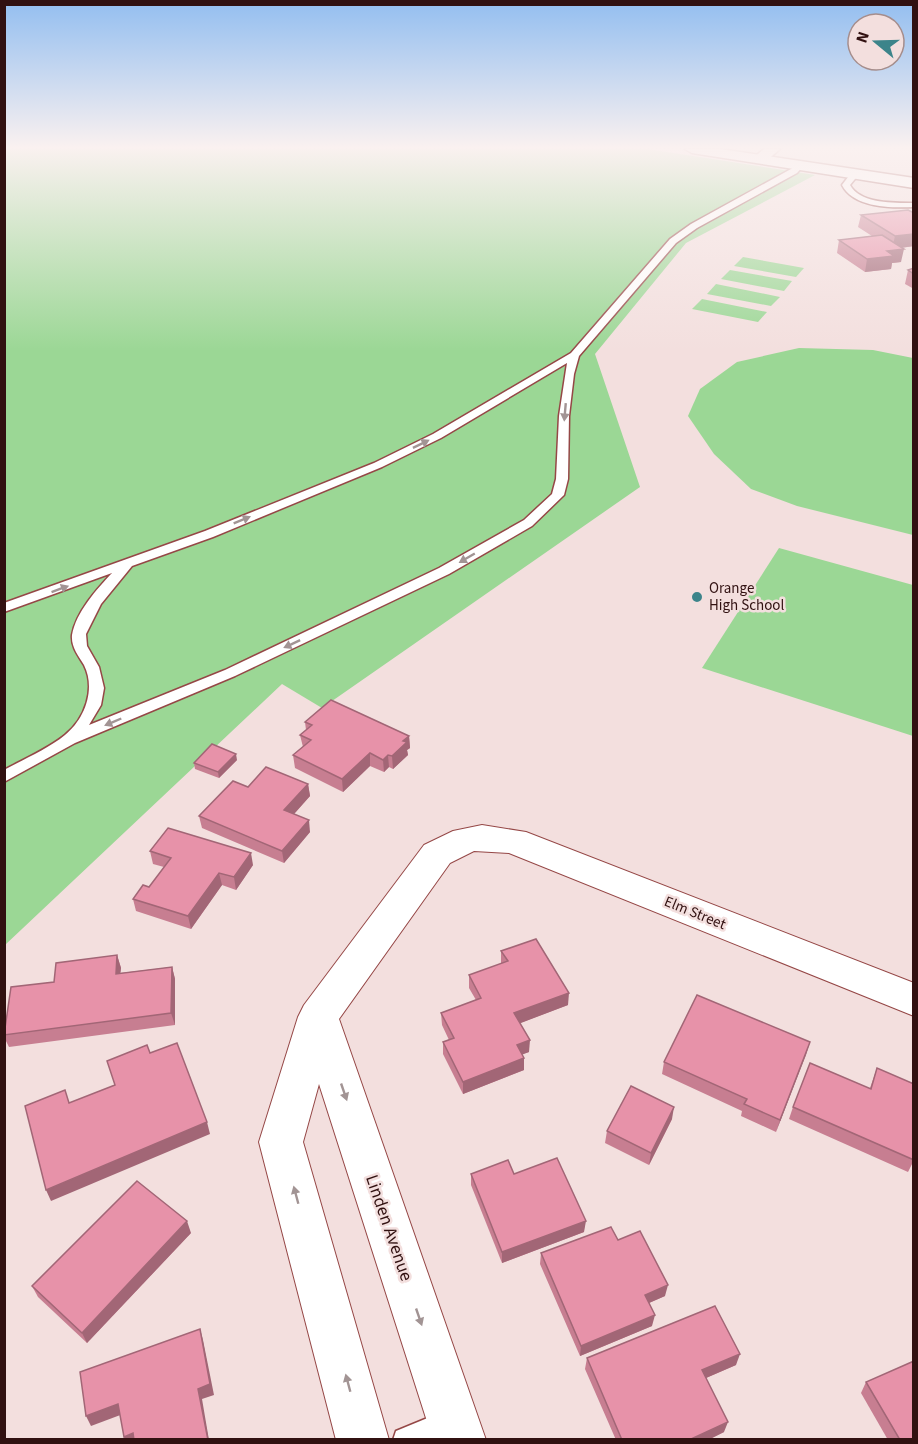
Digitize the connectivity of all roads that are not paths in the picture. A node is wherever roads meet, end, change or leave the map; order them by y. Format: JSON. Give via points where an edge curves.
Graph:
{"nodes":[{"id":1,"x":711,"y":216,"type":"edge"},
{"id":2,"x":574,"y":355,"type":"junction"},
{"id":3,"x":132,"y":562,"type":"junction"},
{"id":4,"x":4,"y":608,"type":"edge"},
{"id":5,"x":70,"y":740,"type":"junction"},
{"id":6,"x":4,"y":777,"type":"edge"},
{"id":7,"x":914,"y":1000,"type":"edge"},
{"id":8,"x":318,"y":1017,"type":"junction"},
{"id":9,"x":457,"y":1430,"type":"edge"},
{"id":10,"x":363,"y":1440,"type":"edge"},
{"id":11,"x":405,"y":1440,"type":"edge"}],
"edges":[{"from":1,"to":2,"type":"lane","via":[[673,241]]},
{"from":3,"to":2,"type":"lane","one_way":true,"via":[[378,465],[437,436]]},
{"from":2,"to":5,"type":"lane","one_way":true,"via":[[564,416],[558,495],[528,523],[444,571],[262,658]]},
{"from":4,"to":3,"type":"lane","one_way":true},
{"from":3,"to":5,"type":"lane","via":[[118,574],[80,628],[81,651],[92,666],[96,703]]},
{"from":5,"to":6,"type":"lane"},
{"from":7,"to":8,"type":"street","name":"Elm Street","via":[[514,841],[474,837],[437,854]]},
{"from":8,"to":9,"type":"street","name":"Linden Avenue","one_way":true},
{"from":10,"to":8,"type":"street","one_way":true,"via":[[281,1142]]},
{"from":9,"to":11,"type":"lane"}]}
